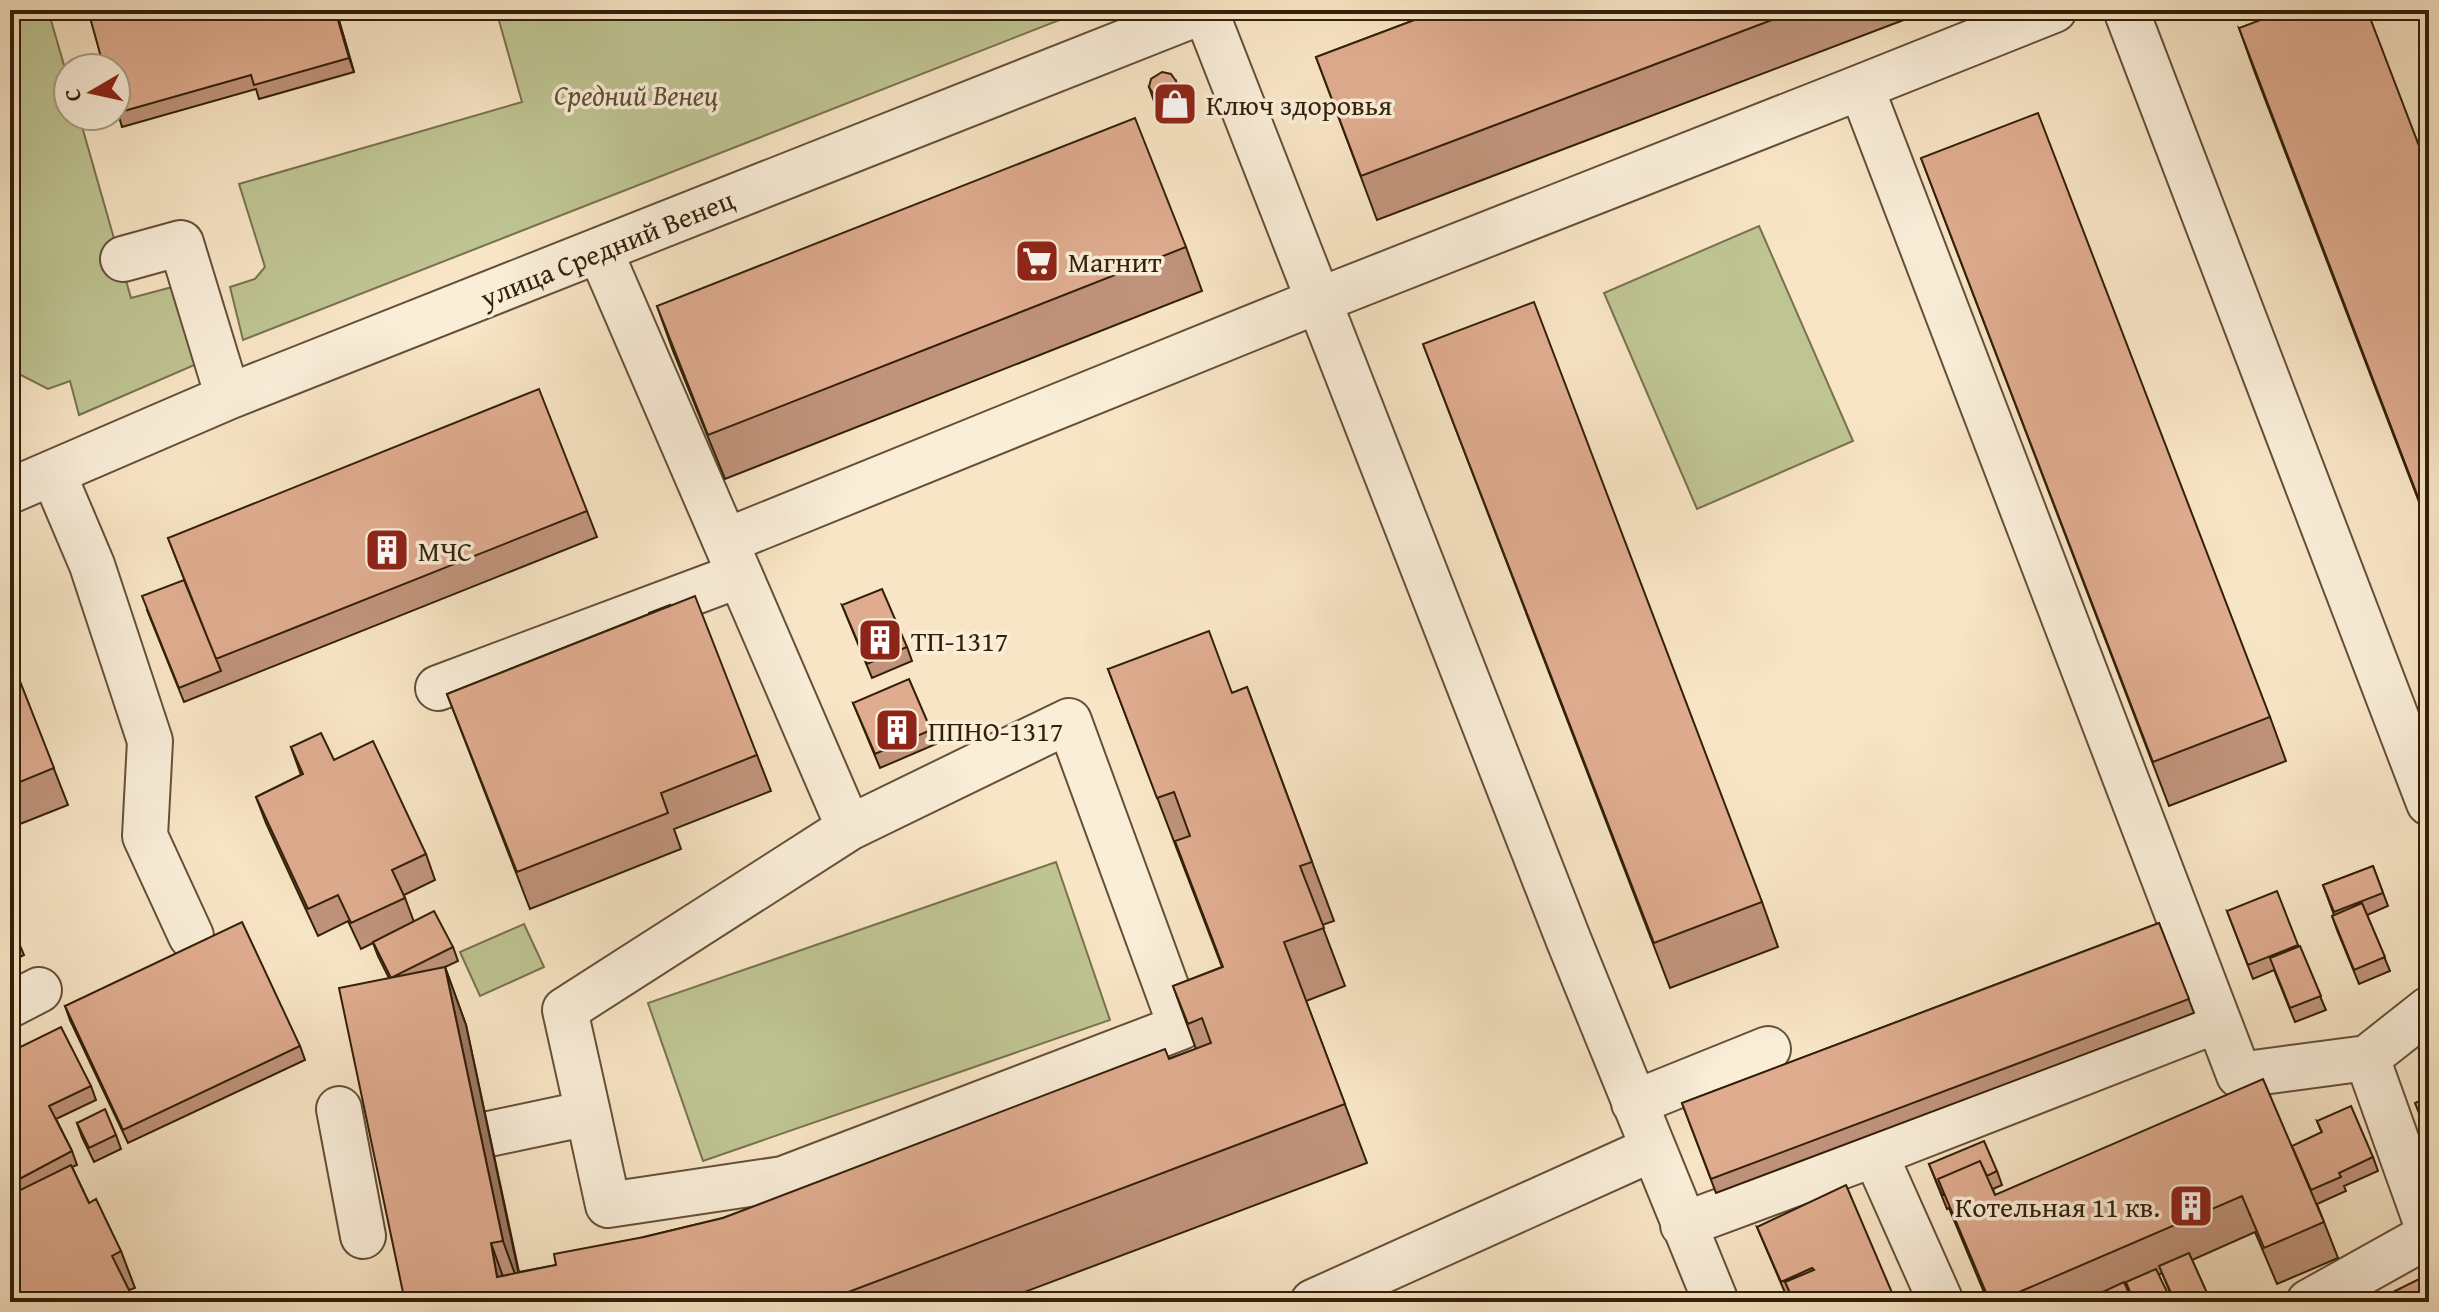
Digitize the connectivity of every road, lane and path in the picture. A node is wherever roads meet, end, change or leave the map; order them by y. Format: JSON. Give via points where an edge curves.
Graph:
{"nodes":[{"id":1,"x":1206,"y":10,"type":"edge"},
{"id":2,"x":2054,"y":10,"type":"edge"},
{"id":3,"x":2126,"y":10,"type":"edge"},
{"id":4,"x":1861,"y":87,"type":"junction"},
{"id":5,"x":600,"y":251,"type":"junction"},
{"id":6,"x":123,"y":259,"type":"dead end"},
{"id":7,"x":1320,"y":300,"type":"junction"},
{"id":8,"x":228,"y":397,"type":"junction"},
{"id":9,"x":53,"y":473,"type":"junction"},
{"id":10,"x":10,"y":491,"type":"edge"},
{"id":11,"x":733,"y":558,"type":"junction"},
{"id":12,"x":438,"y":688,"type":"dead end"},
{"id":13,"x":2429,"y":803,"type":"edge"},
{"id":14,"x":849,"y":828,"type":"junction"},
{"id":15,"x":191,"y":936,"type":"dead end"},
{"id":16,"x":2429,"y":1009,"type":"edge"},
{"id":17,"x":2218,"y":1020,"type":"junction"},
{"id":18,"x":1768,"y":1049,"type":"dead end"},
{"id":19,"x":2367,"y":1058,"type":"junction"},
{"id":20,"x":1634,"y":1103,"type":"junction"},
{"id":21,"x":339,"y":1109,"type":"dead end"},
{"id":22,"x":588,"y":1113,"type":"junction"},
{"id":23,"x":489,"y":1134,"type":"dead end"},
{"id":24,"x":1652,"y":1149,"type":"junction"},
{"id":25,"x":1875,"y":1154,"type":"junction"},
{"id":26,"x":1683,"y":1225,"type":"junction"},
{"id":27,"x":2429,"y":1233,"type":"edge"},
{"id":28,"x":363,"y":1236,"type":"dead end"},
{"id":29,"x":1313,"y":1302,"type":"edge"},
{"id":30,"x":1716,"y":1302,"type":"edge"},
{"id":31,"x":1941,"y":1302,"type":"edge"},
{"id":32,"x":2309,"y":1302,"type":"edge"}],
"edges":[{"from":1,"to":5,"type":"street","name":"улица Средний Венец"},
{"from":1,"to":7,"type":"street"},
{"from":2,"to":4,"type":"street"},
{"from":3,"to":13,"type":"street"},
{"from":4,"to":7,"type":"street"},
{"from":4,"to":17,"type":"street","via":[[2153,897]]},
{"from":5,"to":8,"type":"street","name":"улица Средний Венец"},
{"from":5,"to":11,"type":"street"},
{"from":6,"to":8,"type":"street","via":[[181,243]]},
{"from":7,"to":11,"type":"street"},
{"from":7,"to":20,"type":"street"},
{"from":8,"to":9,"type":"street","name":"улица Средний Венец"},
{"from":9,"to":10,"type":"street","name":"улица Средний Венец"},
{"from":9,"to":15,"type":"street","via":[[92,565],[150,741],[145,836]]},
{"from":11,"to":12,"type":"street"},
{"from":11,"to":14,"type":"street"},
{"from":14,"to":22,"type":"street","via":[[565,1010]]},
{"from":14,"to":22,"type":"street","via":[[1069,721],[1181,1027],[783,1179],[608,1205]]},
{"from":16,"to":19,"type":"street"},
{"from":17,"to":19,"type":"street","via":[[2239,1075]]},
{"from":17,"to":25,"type":"street"},
{"from":18,"to":20,"type":"street"},
{"from":19,"to":27,"type":"street"},
{"from":20,"to":24,"type":"street"},
{"from":21,"to":28,"type":"street","via":[[366,1161]]},
{"from":22,"to":23,"type":"street"},
{"from":24,"to":26,"type":"street"},
{"from":24,"to":29,"type":"street"},
{"from":25,"to":26,"type":"street"},
{"from":25,"to":31,"type":"street"},
{"from":26,"to":30,"type":"street"},
{"from":27,"to":32,"type":"street"}]}
